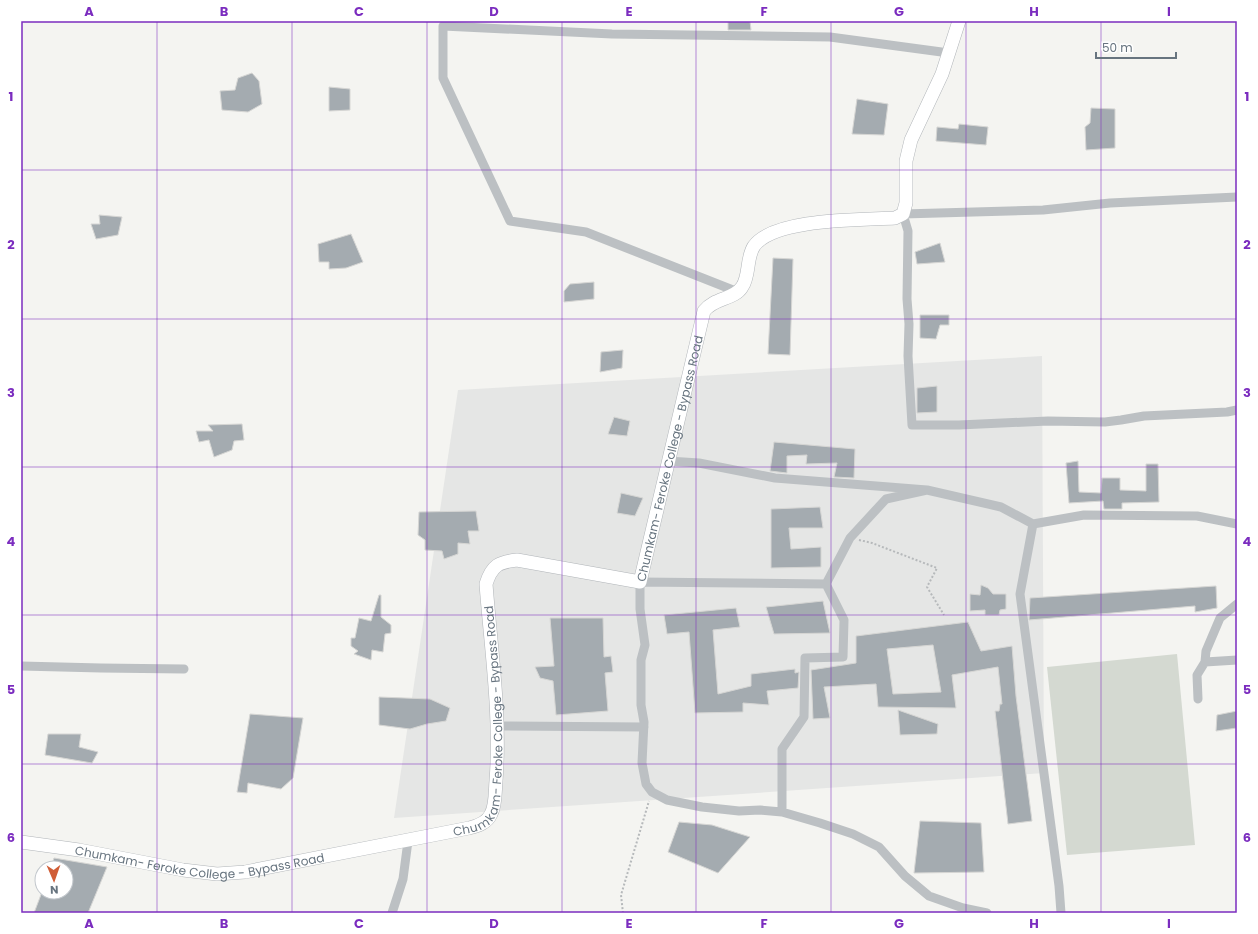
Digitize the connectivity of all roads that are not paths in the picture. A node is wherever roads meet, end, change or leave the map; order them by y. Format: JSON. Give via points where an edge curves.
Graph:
{"nodes":[{"id":1,"x":959,"y":21,"type":"edge"},
{"id":2,"x":949,"y":53,"type":"junction"},
{"id":3,"x":1237,"y":197,"type":"edge"},
{"id":4,"x":903,"y":214,"type":"junction"},
{"id":5,"x":738,"y":292,"type":"junction"},
{"id":6,"x":1237,"y":410,"type":"edge"},
{"id":7,"x":668,"y":461,"type":"junction"},
{"id":8,"x":927,"y":490,"type":"junction"},
{"id":9,"x":1033,"y":524,"type":"junction"},
{"id":10,"x":1237,"y":524,"type":"edge"},
{"id":11,"x":640,"y":582,"type":"junction"},
{"id":12,"x":826,"y":584,"type":"junction"},
{"id":13,"x":1237,"y":604,"type":"edge"},
{"id":14,"x":1237,"y":660,"type":"edge"},
{"id":15,"x":1205,"y":662,"type":"junction"},
{"id":16,"x":21,"y":666,"type":"edge"},
{"id":17,"x":184,"y":669,"type":"dead end"},
{"id":18,"x":1198,"y":699,"type":"dead end"},
{"id":19,"x":496,"y":726,"type":"junction"},
{"id":20,"x":644,"y":727,"type":"junction"},
{"id":21,"x":782,"y":812,"type":"junction"},
{"id":22,"x":408,"y":840,"type":"junction"},
{"id":23,"x":21,"y":842,"type":"edge"},
{"id":24,"x":392,"y":913,"type":"edge"},
{"id":25,"x":987,"y":913,"type":"edge"},
{"id":26,"x":1061,"y":913,"type":"edge"}],
"edges":[{"from":1,"to":2,"type":"main road"},
{"from":2,"to":4,"type":"main road","via":[[942,74],[910,140],[906,161],[906,203]]},
{"from":2,"to":5,"type":"street","via":[[830,36],[612,34],[443,26],[443,78],[510,221],[586,232]]},
{"from":3,"to":4,"type":"street","via":[[1110,203],[1043,210]]},
{"from":4,"to":5,"type":"main road","via":[[895,218],[824,222],[767,235],[752,248],[745,282]]},
{"from":4,"to":6,"type":"street","via":[[908,231],[908,356],[912,425],[959,425],[1074,418],[1105,422],[1144,416]]},
{"from":5,"to":7,"type":"main road","name":"Chumkam- Feroke College - Bypass Road","via":[[714,302],[704,311]]},
{"from":7,"to":8,"type":"street","via":[[699,463],[775,478]]},
{"from":7,"to":11,"type":"main road","name":"Chumkam- Feroke College - Bypass Road"},
{"from":8,"to":9,"type":"street","via":[[1001,507]]},
{"from":8,"to":12,"type":"street","via":[[886,499],[850,538]]},
{"from":9,"to":10,"type":"street","via":[[1084,515],[1197,516]]},
{"from":9,"to":26,"type":"street","via":[[1020,594]]},
{"from":11,"to":12,"type":"street"},
{"from":11,"to":19,"type":"main road","name":"Chumkam- Feroke College - Bypass Road","via":[[530,561],[517,560],[498,564],[490,573],[486,584]]},
{"from":11,"to":20,"type":"street","via":[[640,609],[645,644],[641,660]]},
{"from":12,"to":21,"type":"street","via":[[844,620],[843,656],[805,658],[804,717],[782,749]]},
{"from":13,"to":15,"type":"street","via":[[1220,618],[1206,651]]},
{"from":14,"to":15,"type":"street"},
{"from":15,"to":18,"type":"street","via":[[1196,675]]},
{"from":16,"to":17,"type":"street"},
{"from":19,"to":20,"type":"street"},
{"from":19,"to":22,"type":"main road","name":"Chumkam- Feroke College - Bypass Road","via":[[496,772],[491,815],[483,824]]},
{"from":20,"to":21,"type":"street","via":[[642,763],[646,784],[652,792],[667,800],[702,807]]},
{"from":21,"to":25,"type":"street","via":[[853,834],[879,847],[929,896]]},
{"from":22,"to":23,"type":"main road","name":"Chumkam- Feroke College - Bypass Road","via":[[245,872],[217,874]]},
{"from":22,"to":24,"type":"street","via":[[403,880]]}]}
